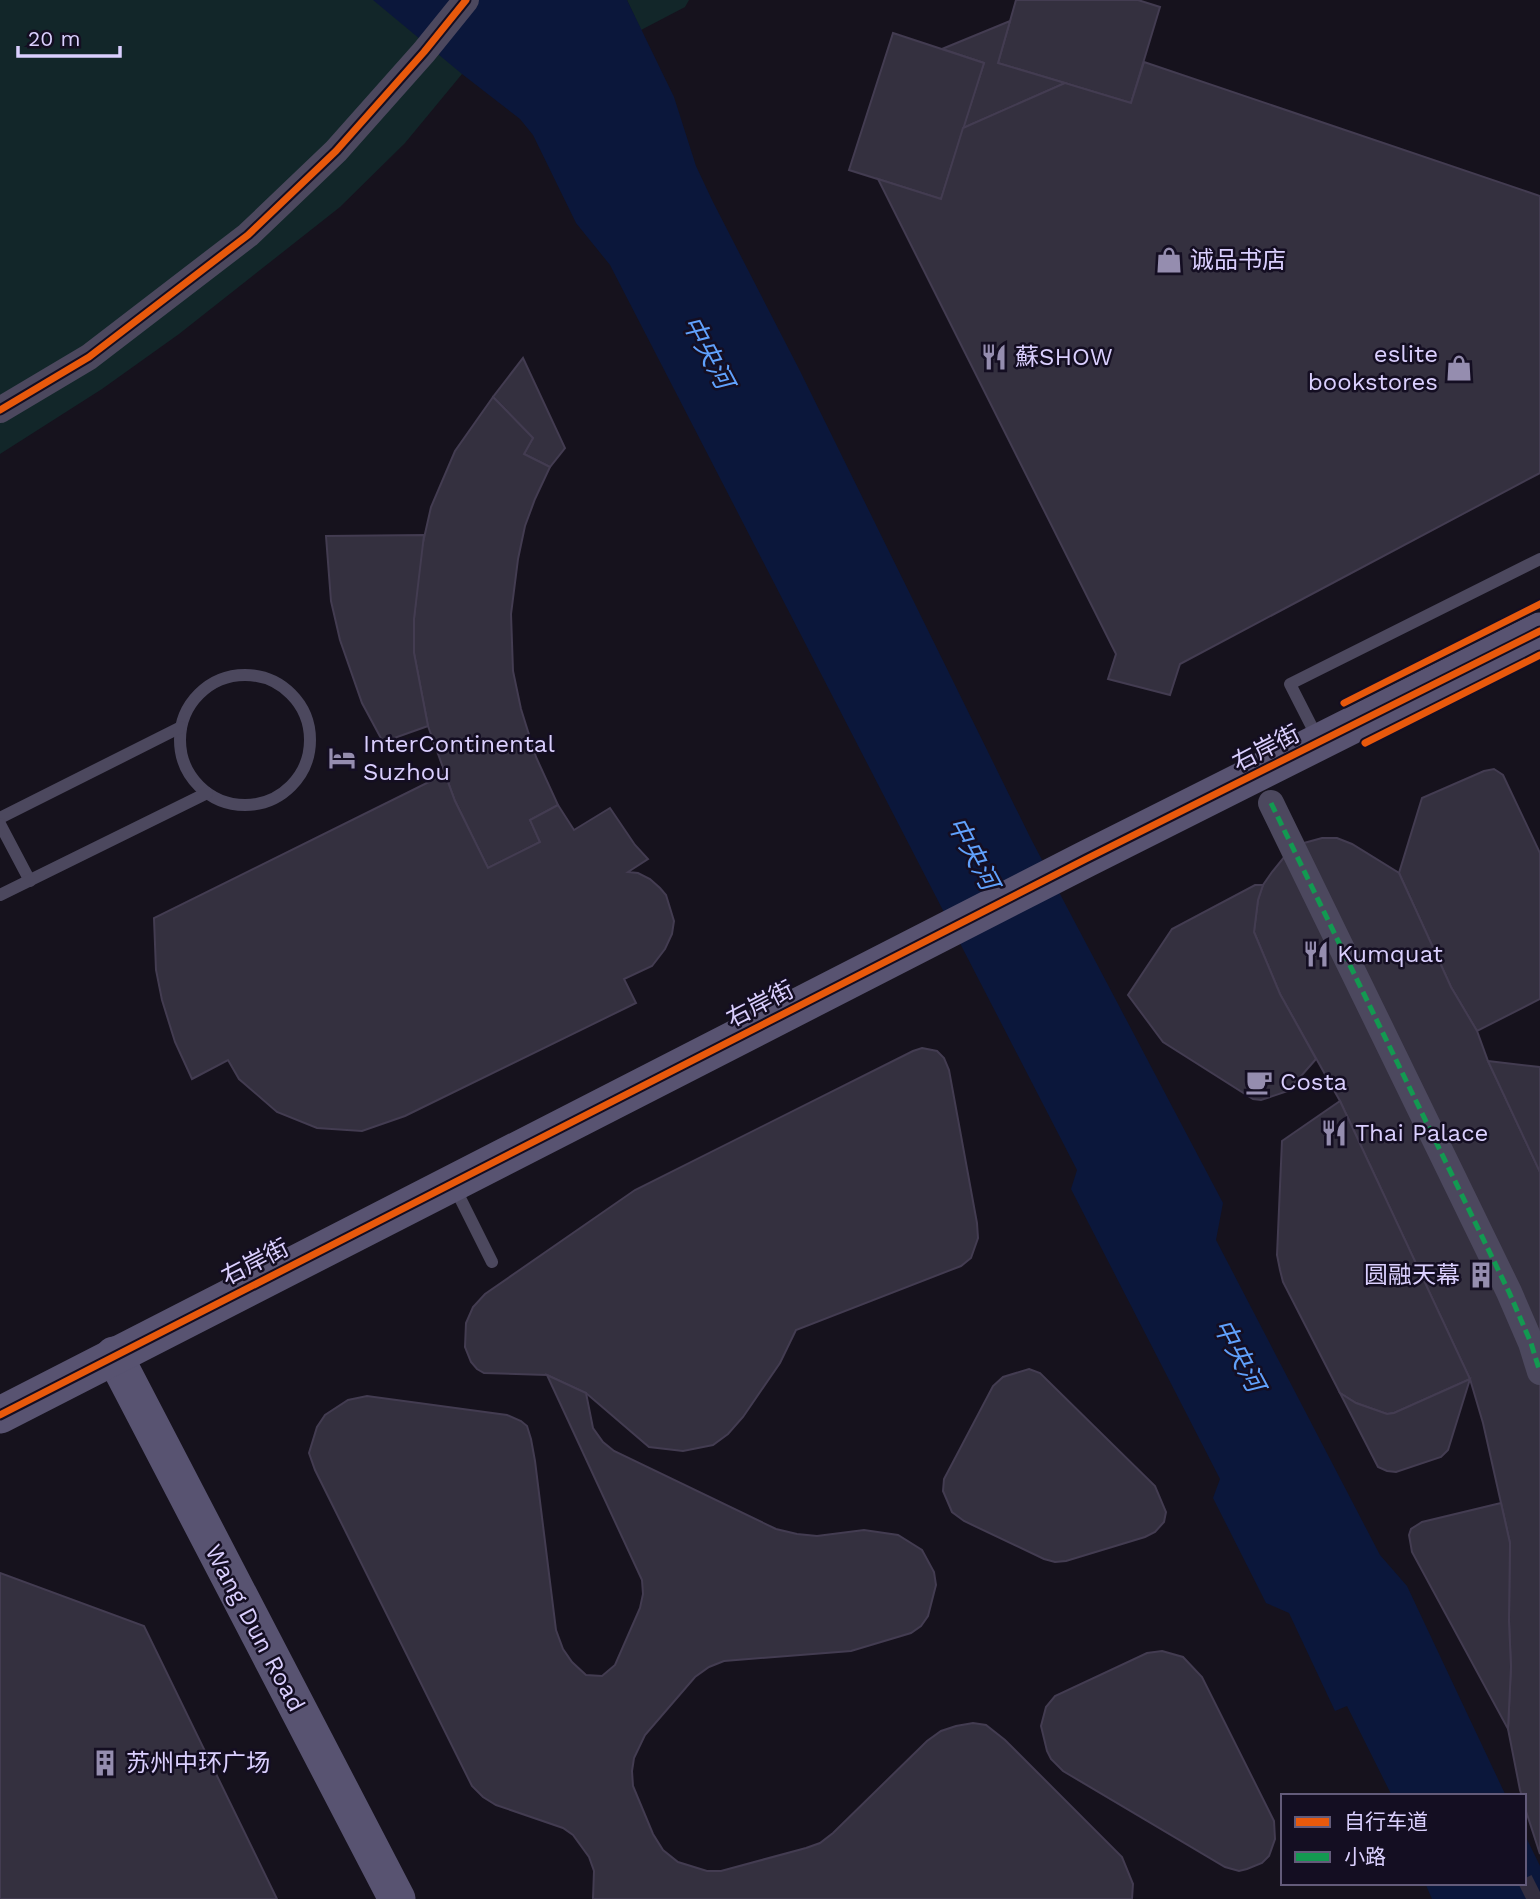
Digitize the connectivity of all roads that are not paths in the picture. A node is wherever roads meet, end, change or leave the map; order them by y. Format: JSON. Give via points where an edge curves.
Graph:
{"nodes":[{"id":1,"x":466,"y":0,"type":"edge"},
{"id":2,"x":0,"y":410,"type":"edge"},
{"id":3,"x":1540,"y":559,"type":"edge"},
{"id":4,"x":1540,"y":631,"type":"edge"},
{"id":5,"x":181,"y":727,"type":"junction"},
{"id":6,"x":1320,"y":743,"type":"junction"},
{"id":7,"x":206,"y":793,"type":"junction"},
{"id":8,"x":1271,"y":803,"type":"dead end"},
{"id":9,"x":0,"y":818,"type":"edge"},
{"id":10,"x":0,"y":824,"type":"edge"},
{"id":11,"x":30,"y":881,"type":"junction"},
{"id":12,"x":0,"y":895,"type":"edge"},
{"id":13,"x":452,"y":1183,"type":"junction"},
{"id":14,"x":492,"y":1262,"type":"dead end"},
{"id":15,"x":114,"y":1355,"type":"junction"},
{"id":16,"x":1540,"y":1372,"type":"edge"},
{"id":17,"x":0,"y":1415,"type":"edge"},
{"id":18,"x":397,"y":1899,"type":"edge"}],
"edges":[{"from":1,"to":2,"type":"street","via":[[335,151],[248,235],[89,357]]},
{"from":3,"to":6,"type":"lane","via":[[1290,684]]},
{"from":4,"to":6,"type":"street","name":"右岸街"},
{"from":5,"to":7,"type":"lane","via":[[184,763]]},
{"from":5,"to":7,"type":"lane","via":[[189,706],[204,689],[245,674],[268,678],[287,689],[302,706],[310,727],[310,750],[303,771],[289,789],[271,801],[249,806]]},
{"from":5,"to":9,"type":"lane"},
{"from":6,"to":13,"type":"street","name":"右岸街"},
{"from":7,"to":11,"type":"lane"},
{"from":8,"to":16,"type":"street","via":[[1509,1292]]},
{"from":10,"to":11,"type":"lane"},
{"from":11,"to":12,"type":"lane"},
{"from":13,"to":14,"type":"lane"},
{"from":13,"to":15,"type":"street","name":"右岸街"},
{"from":15,"to":17,"type":"street","name":"右岸街"},
{"from":15,"to":18,"type":"street","name":"Wang Dun Road"}]}
